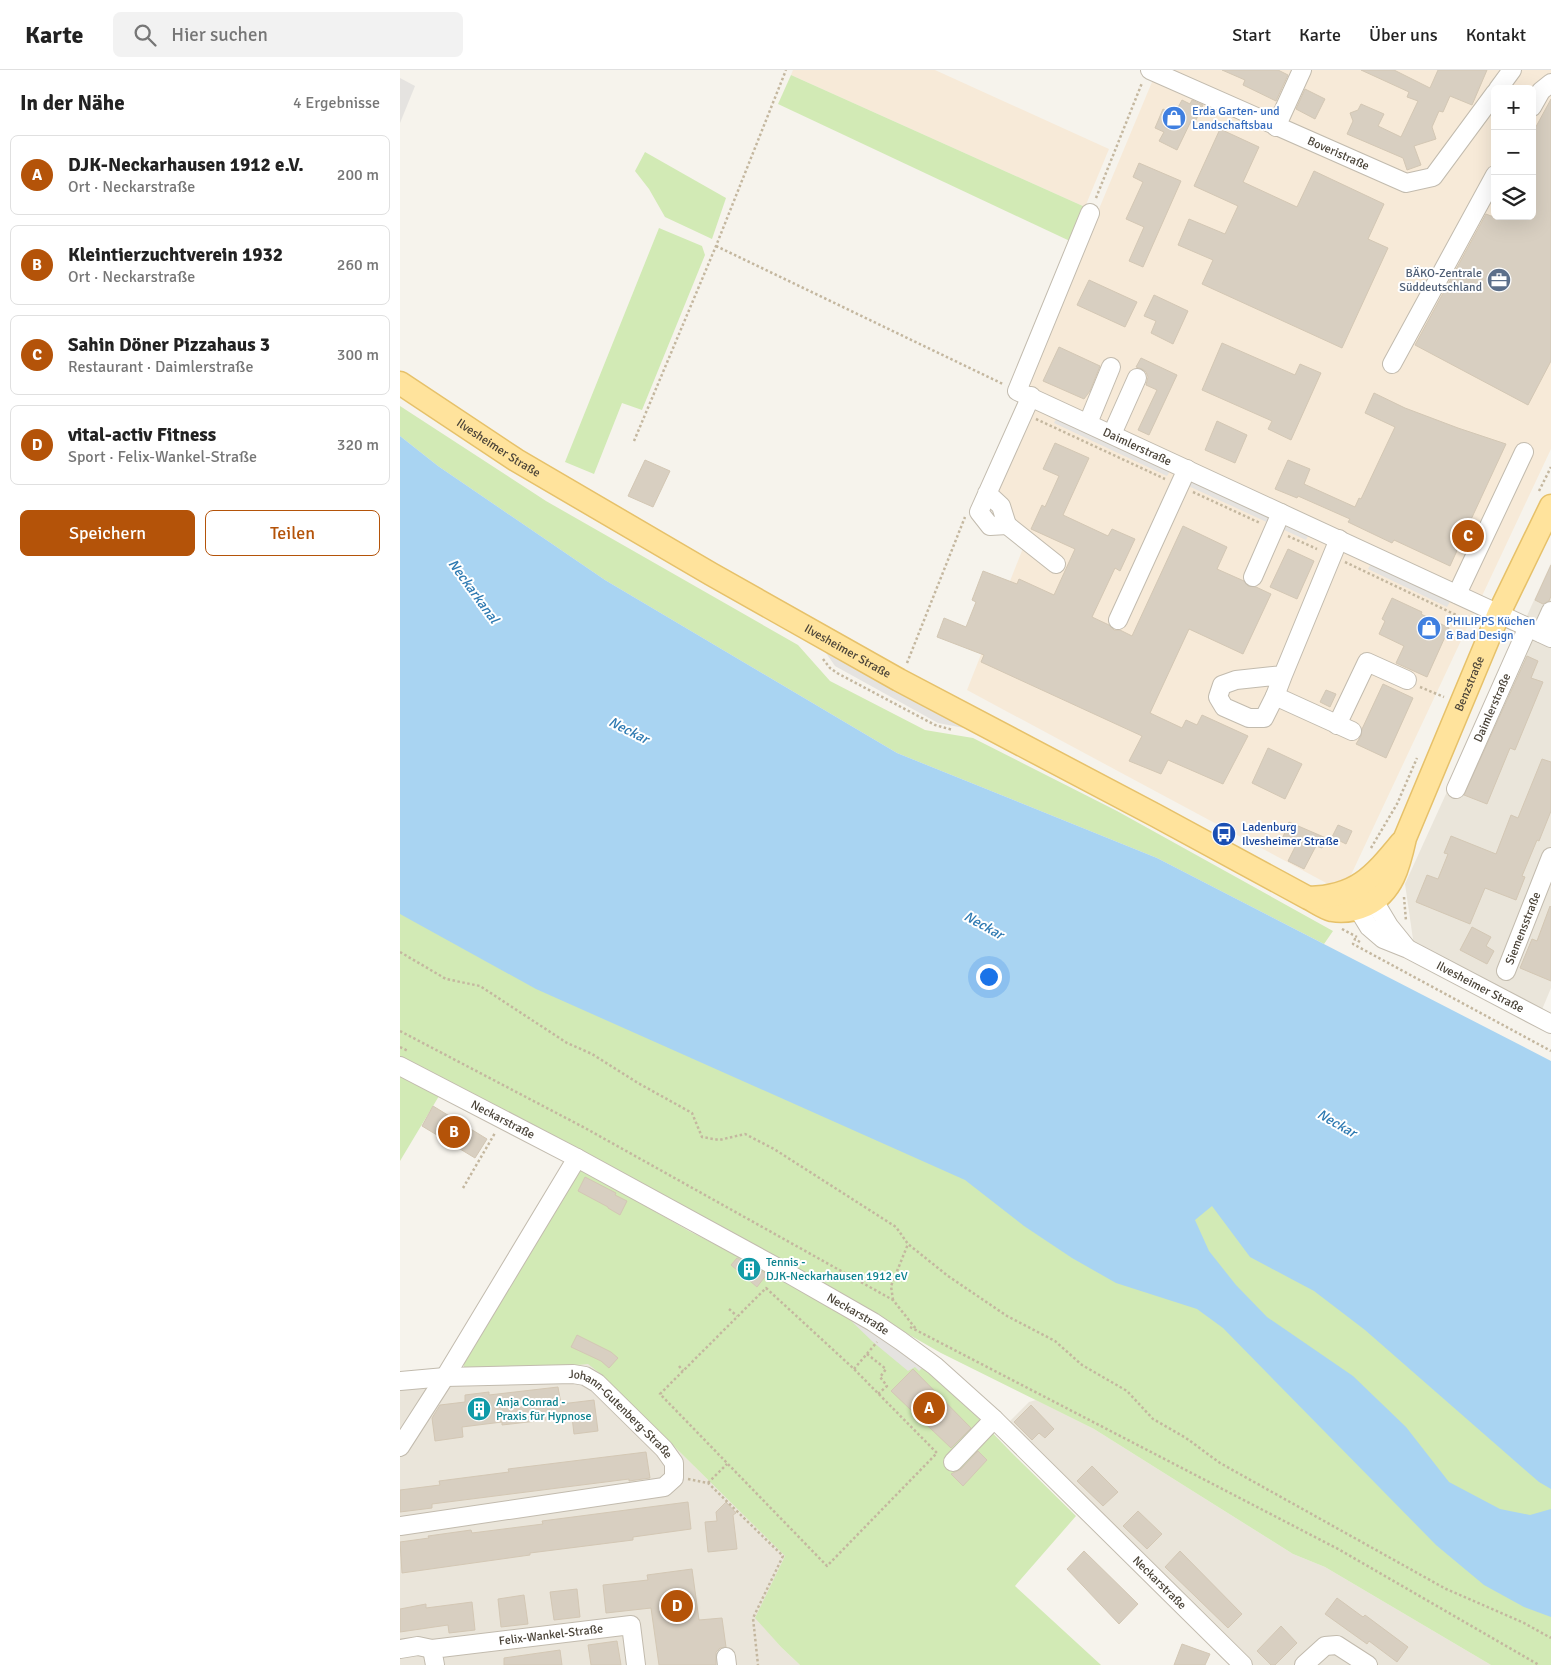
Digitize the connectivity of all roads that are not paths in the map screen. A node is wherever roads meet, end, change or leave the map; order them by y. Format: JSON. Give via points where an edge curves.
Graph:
{"nodes":[{"id":1,"x":1302,"y":70,"type":"edge"},
{"id":2,"x":1512,"y":70,"type":"edge"},
{"id":3,"x":1147,"y":74,"type":"edge"},
{"id":4,"x":1551,"y":84,"type":"edge"},
{"id":5,"x":1501,"y":85,"type":"edge"},
{"id":6,"x":1491,"y":98,"type":"edge"},
{"id":7,"x":1536,"y":100,"type":"edge"},
{"id":8,"x":1276,"y":127,"type":"junction"},
{"id":9,"x":1491,"y":182,"type":"edge"},
{"id":10,"x":1090,"y":213,"type":"road end"},
{"id":11,"x":1392,"y":364,"type":"dead end"},
{"id":12,"x":1111,"y":367,"type":"dead end"},
{"id":13,"x":1137,"y":378,"type":"dead end"},
{"id":14,"x":400,"y":383,"type":"edge"},
{"id":15,"x":1024,"y":394,"type":"junction"},
{"id":16,"x":1088,"y":423,"type":"junction"},
{"id":17,"x":1112,"y":434,"type":"junction"},
{"id":18,"x":1524,"y":452,"type":"dead end"},
{"id":19,"x":1187,"y":469,"type":"junction"},
{"id":20,"x":987,"y":493,"type":"junction"},
{"id":21,"x":1551,"y":506,"type":"edge"},
{"id":22,"x":1281,"y":513,"type":"junction"},
{"id":23,"x":1007,"y":526,"type":"junction"},
{"id":24,"x":1339,"y":540,"type":"junction"},
{"id":25,"x":1056,"y":564,"type":"dead end"},
{"id":26,"x":1253,"y":577,"type":"dead end"},
{"id":27,"x":1457,"y":594,"type":"junction"},
{"id":28,"x":1551,"y":611,"type":"edge"},
{"id":29,"x":1498,"y":613,"type":"junction"},
{"id":30,"x":1118,"y":620,"type":"dead end"},
{"id":31,"x":1540,"y":633,"type":"edge"},
{"id":32,"x":1283,"y":674,"type":"junction"},
{"id":33,"x":1407,"y":680,"type":"road end"},
{"id":34,"x":1275,"y":696,"type":"junction"},
{"id":35,"x":1456,"y":789,"type":"dead end"},
{"id":36,"x":1551,"y":857,"type":"edge"},
{"id":37,"x":1308,"y":898,"type":"joint"},
{"id":38,"x":1362,"y":899,"type":"junction"},
{"id":39,"x":1506,"y":971,"type":"dead end"},
{"id":40,"x":1551,"y":1024,"type":"edge"},
{"id":41,"x":400,"y":1066,"type":"edge"},
{"id":42,"x":578,"y":1158,"type":"junction"},
{"id":43,"x":445,"y":1377,"type":"junction"},
{"id":44,"x":400,"y":1381,"type":"edge"},
{"id":45,"x":994,"y":1419,"type":"junction"},
{"id":46,"x":400,"y":1447,"type":"edge"},
{"id":47,"x":953,"y":1462,"type":"dead end"},
{"id":48,"x":400,"y":1526,"type":"edge"},
{"id":49,"x":400,"y":1649,"type":"edge"},
{"id":50,"x":434,"y":1657,"type":"edge"},
{"id":51,"x":636,"y":1665,"type":"edge"},
{"id":52,"x":1243,"y":1665,"type":"edge"},
{"id":53,"x":1304,"y":1665,"type":"edge"},
{"id":54,"x":1368,"y":1665,"type":"edge"}],
"edges":[{"from":1,"to":8,"type":"street"},
{"from":2,"to":5,"type":"street"},
{"from":3,"to":8,"type":"street","name":"Boveristraße"},
{"from":4,"to":7,"type":"street"},
{"from":6,"to":8,"type":"street","name":"Boveristraße","via":[[1433,177],[1406,183]]},
{"from":9,"to":11,"type":"street"},
{"from":10,"to":15,"type":"street"},
{"from":12,"to":16,"type":"street"},
{"from":13,"to":17,"type":"street"},
{"from":14,"to":37,"type":"main road","name":"Ilvesheimer Straße","via":[[516,460],[720,579],[899,680]]},
{"from":15,"to":16,"type":"street","name":"Daimlerstraße"},
{"from":15,"to":20,"type":"street","via":[[1023,414]]},
{"from":16,"to":17,"type":"street","name":"Daimlerstraße"},
{"from":17,"to":19,"type":"street","name":"Daimlerstraße"},
{"from":18,"to":27,"type":"street"},
{"from":19,"to":22,"type":"street","name":"Daimlerstraße"},
{"from":19,"to":30,"type":"street"},
{"from":20,"to":23,"type":"street","via":[[1001,506]]},
{"from":20,"to":23,"type":"street","via":[[979,512],[990,526]]},
{"from":21,"to":29,"type":"main road","name":"Benzstraße"},
{"from":22,"to":24,"type":"street","name":"Daimlerstraße"},
{"from":22,"to":26,"type":"street"},
{"from":23,"to":25,"type":"street"},
{"from":24,"to":27,"type":"street","name":"Daimlerstraße"},
{"from":24,"to":32,"type":"street"},
{"from":27,"to":29,"type":"street","name":"Daimlerstraße"},
{"from":28,"to":31,"type":"street"},
{"from":29,"to":31,"type":"street","name":"Daimlerstraße"},
{"from":29,"to":38,"type":"main road","name":"Benzstraße","via":[[1404,838],[1395,875],[1383,893]]},
{"from":31,"to":35,"type":"street","name":"Daimlerstraße"},
{"from":32,"to":34,"type":"street"},
{"from":32,"to":34,"type":"street","via":[[1236,680],[1222,685],[1218,697],[1224,707],[1250,718],[1264,718]]},
{"from":33,"to":34,"type":"street","via":[[1367,662],[1344,728]]},
{"from":36,"to":39,"type":"street","name":"Siemensstraße"},
{"from":37,"to":38,"type":"main road","name":"Benzstraße","via":[[1338,896]]},
{"from":38,"to":40,"type":"street","name":"Ilvesheimer Straße","via":[[1408,949]]},
{"from":41,"to":42,"type":"street","name":"Neckarstraße"},
{"from":42,"to":43,"type":"street"},
{"from":42,"to":45,"type":"street","name":"Neckarstraße","via":[[873,1322],[935,1366]]},
{"from":43,"to":44,"type":"street","name":"Johann-Gutenberg-Straße"},
{"from":43,"to":46,"type":"street"},
{"from":43,"to":48,"type":"street","name":"Johann-Gutenberg-Straße","via":[[585,1376],[664,1449],[674,1463],[674,1478],[664,1487]]},
{"from":45,"to":47,"type":"street"},
{"from":45,"to":52,"type":"street","name":"Neckarstraße"},
{"from":49,"to":50,"type":"street","name":"Felix-Wankel-Straße","via":[[418,1646]]},
{"from":50,"to":51,"type":"street","name":"Felix-Wankel-Straße","via":[[631,1626]]},
{"from":53,"to":54,"type":"street","via":[[1325,1646],[1337,1644]]}]}
